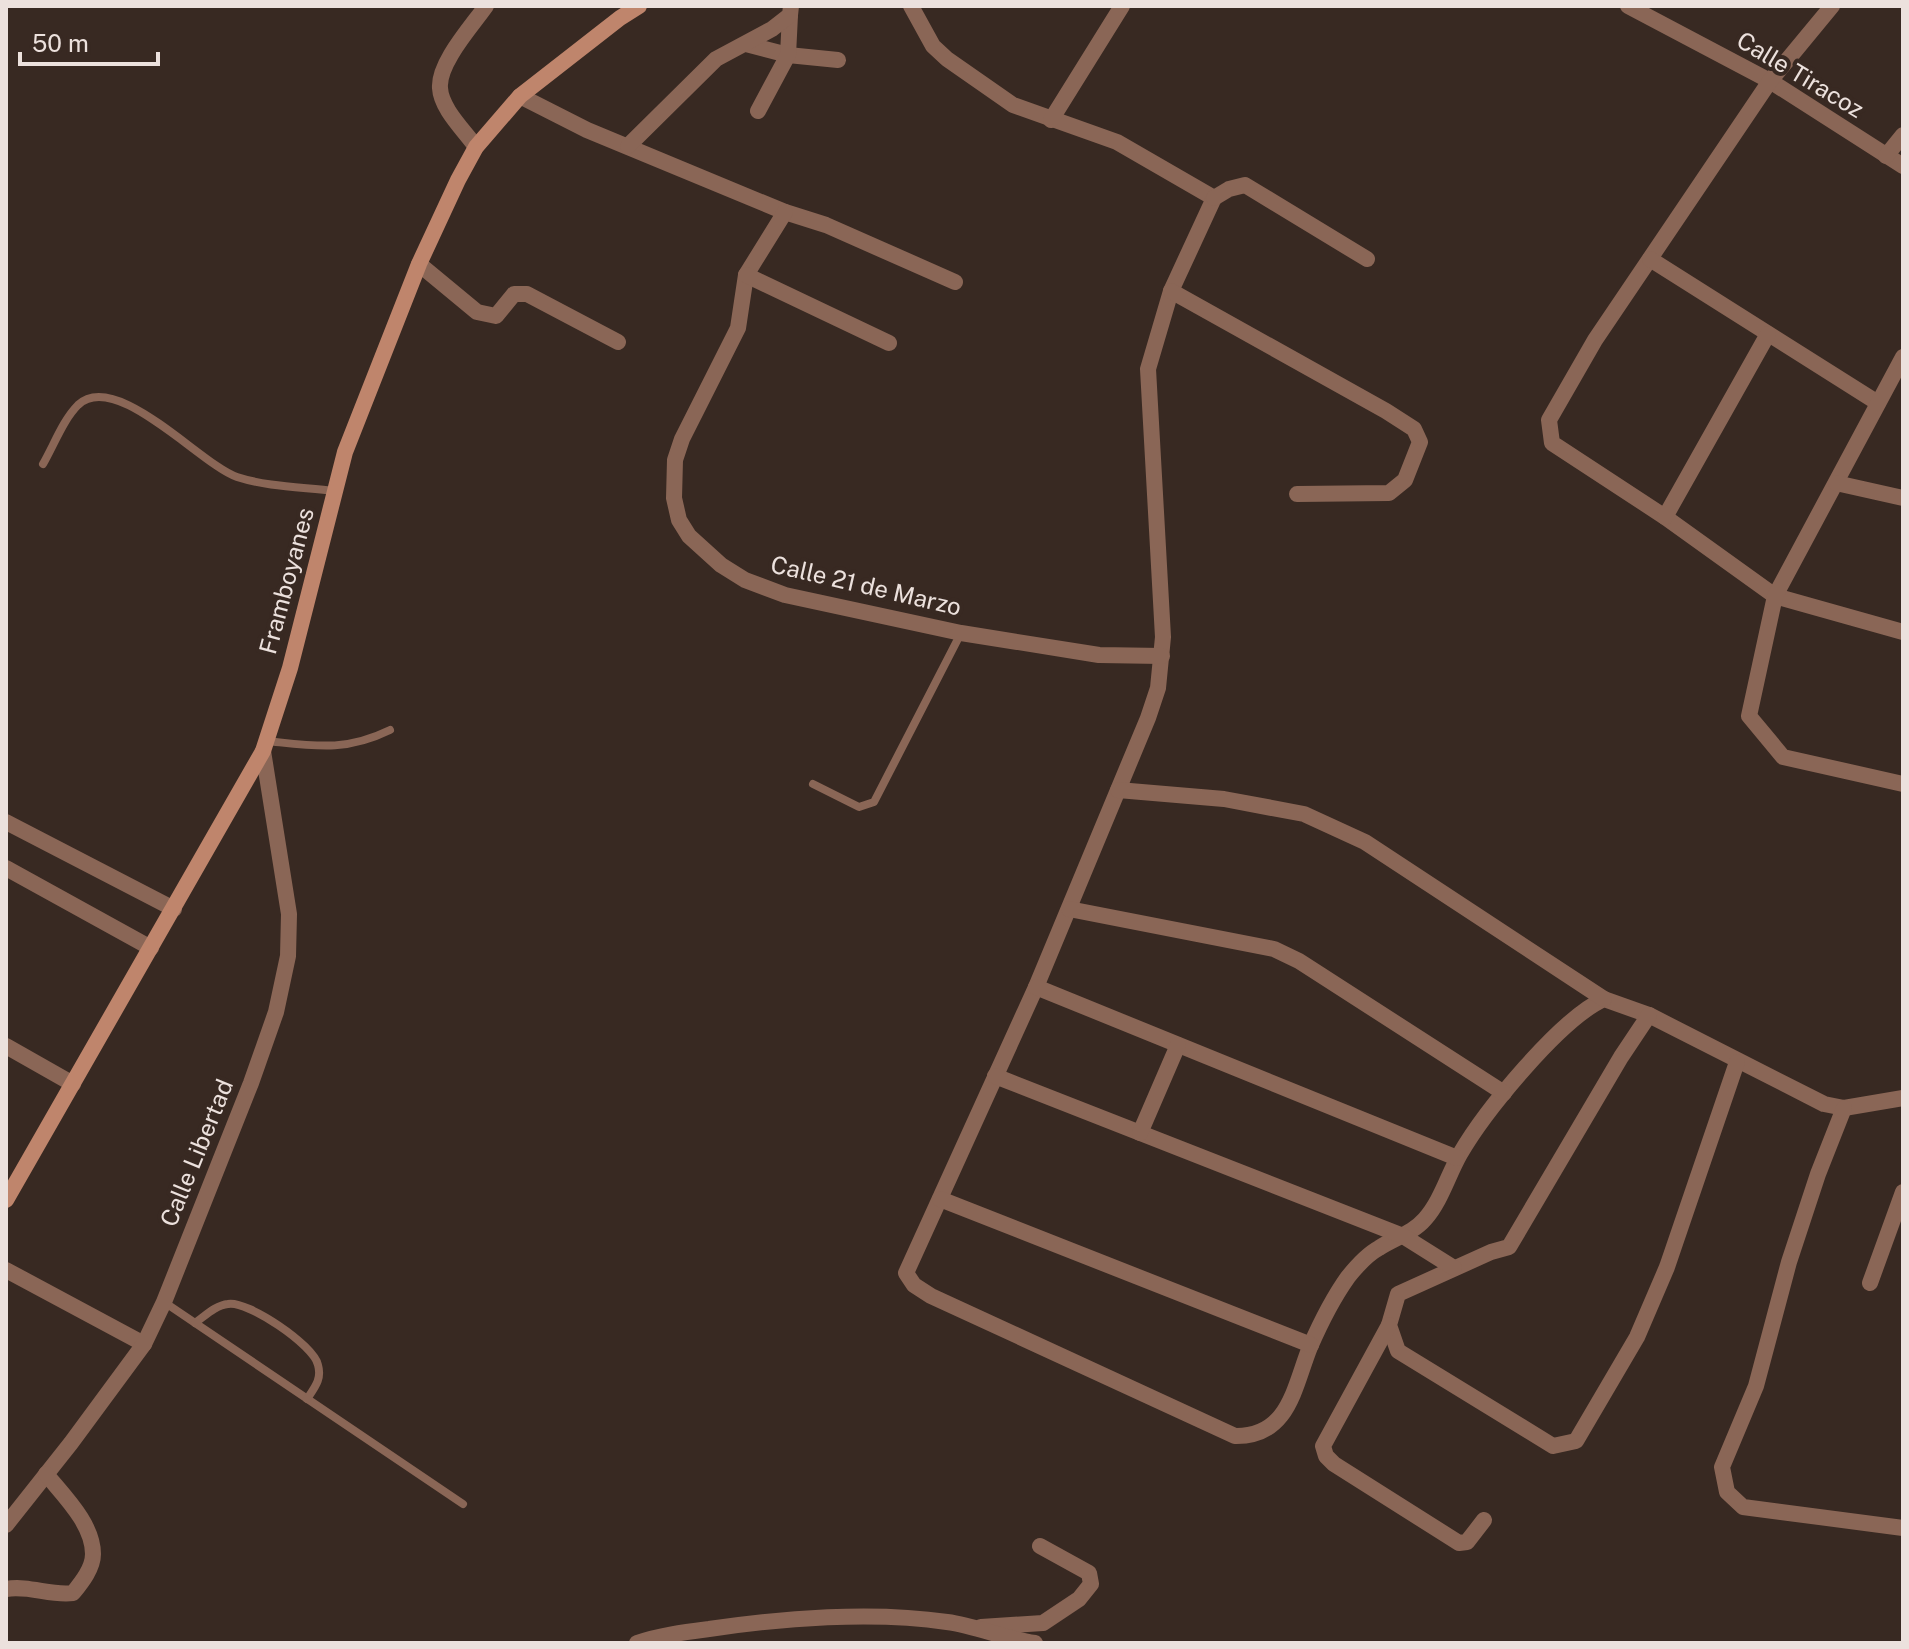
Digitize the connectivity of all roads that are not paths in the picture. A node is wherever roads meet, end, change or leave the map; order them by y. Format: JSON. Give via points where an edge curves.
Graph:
{"nodes":[{"id":1,"x":486,"y":6,"type":"edge"},
{"id":2,"x":639,"y":6,"type":"edge"},
{"id":3,"x":911,"y":6,"type":"edge"},
{"id":4,"x":1122,"y":6,"type":"edge"},
{"id":5,"x":1628,"y":6,"type":"edge"},
{"id":6,"x":1832,"y":6,"type":"edge"},
{"id":7,"x":790,"y":10,"type":"edge"},
{"id":8,"x":746,"y":44,"type":"junction"},
{"id":9,"x":788,"y":55,"type":"junction"},
{"id":10,"x":838,"y":60,"type":"dead end"},
{"id":11,"x":1770,"y":81,"type":"junction"},
{"id":12,"x":520,"y":96,"type":"junction"},
{"id":13,"x":758,"y":111,"type":"dead end"},
{"id":14,"x":1051,"y":120,"type":"junction"},
{"id":15,"x":1903,"y":135,"type":"edge"},
{"id":16,"x":628,"y":146,"type":"junction"},
{"id":17,"x":476,"y":147,"type":"junction"},
{"id":18,"x":1886,"y":156,"type":"junction"},
{"id":19,"x":1903,"y":166,"type":"edge"},
{"id":20,"x":1214,"y":198,"type":"junction"},
{"id":21,"x":785,"y":212,"type":"junction"},
{"id":22,"x":1367,"y":259,"type":"dead end"},
{"id":23,"x":1650,"y":259,"type":"junction"},
{"id":24,"x":419,"y":264,"type":"junction"},
{"id":25,"x":746,"y":275,"type":"junction"},
{"id":26,"x":955,"y":282,"type":"dead end"},
{"id":27,"x":1171,"y":291,"type":"junction"},
{"id":28,"x":1768,"y":334,"type":"junction"},
{"id":29,"x":618,"y":342,"type":"dead end"},
{"id":30,"x":889,"y":343,"type":"dead end"},
{"id":31,"x":1903,"y":357,"type":"edge"},
{"id":32,"x":1878,"y":403,"type":"junction"},
{"id":33,"x":43,"y":464,"type":"dead end"},
{"id":34,"x":1836,"y":483,"type":"junction"},
{"id":35,"x":336,"y":491,"type":"junction"},
{"id":36,"x":1297,"y":494,"type":"dead end"},
{"id":37,"x":1903,"y":498,"type":"edge"},
{"id":38,"x":1665,"y":517,"type":"junction"},
{"id":39,"x":1775,"y":596,"type":"junction"},
{"id":40,"x":1903,"y":632,"type":"edge"},
{"id":41,"x":961,"y":633,"type":"junction"},
{"id":42,"x":1162,"y":656,"type":"junction"},
{"id":43,"x":390,"y":730,"type":"dead end"},
{"id":44,"x":264,"y":746,"type":"junction"},
{"id":45,"x":813,"y":784,"type":"dead end"},
{"id":46,"x":1903,"y":784,"type":"edge"},
{"id":47,"x":1118,"y":790,"type":"junction"},
{"id":48,"x":6,"y":822,"type":"edge"},
{"id":49,"x":6,"y":868,"type":"edge"},
{"id":50,"x":174,"y":909,"type":"junction"},
{"id":51,"x":1069,"y":909,"type":"junction"},
{"id":52,"x":151,"y":948,"type":"junction"},
{"id":53,"x":1036,"y":987,"type":"junction"},
{"id":54,"x":1604,"y":999,"type":"junction"},
{"id":55,"x":1649,"y":1015,"type":"junction"},
{"id":56,"x":1178,"y":1045,"type":"junction"},
{"id":57,"x":6,"y":1046,"type":"edge"},
{"id":58,"x":1737,"y":1062,"type":"junction"},
{"id":59,"x":995,"y":1076,"type":"junction"},
{"id":60,"x":73,"y":1084,"type":"junction"},
{"id":61,"x":1504,"y":1093,"type":"junction"},
{"id":62,"x":1903,"y":1098,"type":"edge"},
{"id":63,"x":1844,"y":1108,"type":"junction"},
{"id":64,"x":1140,"y":1133,"type":"junction"},
{"id":65,"x":1457,"y":1158,"type":"junction"},
{"id":66,"x":1903,"y":1192,"type":"edge"},
{"id":67,"x":940,"y":1199,"type":"junction"},
{"id":68,"x":6,"y":1200,"type":"edge"},
{"id":69,"x":1403,"y":1236,"type":"junction"},
{"id":70,"x":1454,"y":1268,"type":"junction"},
{"id":71,"x":6,"y":1270,"type":"edge"},
{"id":72,"x":1870,"y":1283,"type":"dead end"},
{"id":73,"x":164,"y":1302,"type":"junction"},
{"id":74,"x":195,"y":1323,"type":"junction"},
{"id":75,"x":1389,"y":1325,"type":"junction"},
{"id":76,"x":144,"y":1344,"type":"junction"},
{"id":77,"x":1311,"y":1345,"type":"junction"},
{"id":78,"x":307,"y":1399,"type":"junction"},
{"id":79,"x":46,"y":1474,"type":"junction"},
{"id":80,"x":463,"y":1504,"type":"dead end"},
{"id":81,"x":1484,"y":1520,"type":"dead end"},
{"id":82,"x":6,"y":1525,"type":"edge"},
{"id":83,"x":1903,"y":1528,"type":"edge"},
{"id":84,"x":1040,"y":1546,"type":"dead end"},
{"id":85,"x":6,"y":1589,"type":"edge"},
{"id":86,"x":976,"y":1627,"type":"junction"},
{"id":87,"x":637,"y":1643,"type":"edge"},
{"id":88,"x":1035,"y":1643,"type":"edge"}],
"edges":[{"from":1,"to":17,"type":"street","via":[[446,64],[440,88]]},
{"from":2,"to":12,"type":"main road","name":"Framboyanes"},
{"from":3,"to":14,"type":"street","via":[[933,46],[947,59],[1013,105]]},
{"from":4,"to":14,"type":"street"},
{"from":5,"to":11,"type":"street","name":"Calle Tiracoz"},
{"from":6,"to":11,"type":"street"},
{"from":7,"to":8,"type":"street","via":[[772,29]]},
{"from":7,"to":9,"type":"street"},
{"from":8,"to":9,"type":"street"},
{"from":8,"to":16,"type":"street","via":[[716,59]]},
{"from":9,"to":10,"type":"street"},
{"from":9,"to":13,"type":"street"},
{"from":11,"to":18,"type":"street","name":"Calle Tiracoz"},
{"from":11,"to":23,"type":"street"},
{"from":12,"to":16,"type":"street"},
{"from":12,"to":17,"type":"main road","name":"Framboyanes"},
{"from":14,"to":20,"type":"street","via":[[1117,142]]},
{"from":15,"to":18,"type":"street"},
{"from":16,"to":21,"type":"street"},
{"from":17,"to":24,"type":"main road","name":"Framboyanes"},
{"from":18,"to":19,"type":"street","name":"Calle Tiracoz"},
{"from":20,"to":22,"type":"street","via":[[1245,185]]},
{"from":20,"to":27,"type":"street"},
{"from":21,"to":25,"type":"street","name":"Calle 21 de Marzo"},
{"from":21,"to":26,"type":"street"},
{"from":23,"to":28,"type":"street"},
{"from":23,"to":38,"type":"street","via":[[1549,420],[1552,443]]},
{"from":24,"to":29,"type":"street","via":[[477,312],[496,316],[514,294],[527,294]]},
{"from":24,"to":35,"type":"main road","name":"Framboyanes","via":[[345,452]]},
{"from":25,"to":30,"type":"street"},
{"from":25,"to":41,"type":"street","name":"Calle 21 de Marzo","via":[[738,328],[675,460],[679,520],[689,536],[745,580],[785,595]]},
{"from":27,"to":36,"type":"street","via":[[1414,429],[1420,442],[1405,480],[1389,493]]},
{"from":27,"to":42,"type":"street","via":[[1148,369]]},
{"from":28,"to":32,"type":"street"},
{"from":28,"to":38,"type":"street"},
{"from":31,"to":32,"type":"street"},
{"from":32,"to":34,"type":"street"},
{"from":33,"to":35,"type":"lane","via":[[71,414],[94,397],[119,400],[235,477]]},
{"from":34,"to":37,"type":"street"},
{"from":34,"to":39,"type":"street"},
{"from":35,"to":44,"type":"main road","name":"Framboyanes"},
{"from":38,"to":39,"type":"street"},
{"from":39,"to":40,"type":"street"},
{"from":39,"to":46,"type":"street","via":[[1749,716],[1783,757]]},
{"from":41,"to":42,"type":"street","name":"Calle 21 de Marzo","via":[[1099,655]]},
{"from":41,"to":45,"type":"lane","via":[[874,802],[859,807]]},
{"from":42,"to":47,"type":"street","via":[[1158,688]]},
{"from":43,"to":44,"type":"lane","via":[[365,742],[329,747]]},
{"from":44,"to":50,"type":"main road","name":"Framboyanes"},
{"from":44,"to":73,"type":"street","name":"Calle Libertad","via":[[289,914],[288,956],[276,1012],[251,1083]]},
{"from":47,"to":51,"type":"street"},
{"from":47,"to":54,"type":"street","via":[[1224,799],[1304,814],[1365,842]]},
{"from":48,"to":50,"type":"street"},
{"from":49,"to":52,"type":"street"},
{"from":50,"to":52,"type":"main road","name":"Framboyanes"},
{"from":51,"to":53,"type":"street"},
{"from":51,"to":61,"type":"street","via":[[1274,949]]},
{"from":52,"to":60,"type":"main road","name":"Framboyanes"},
{"from":53,"to":56,"type":"street"},
{"from":53,"to":59,"type":"street"},
{"from":54,"to":55,"type":"street"},
{"from":54,"to":61,"type":"street","via":[[1567,1025]]},
{"from":55,"to":58,"type":"street"},
{"from":55,"to":70,"type":"street","via":[[1509,1247]]},
{"from":56,"to":64,"type":"street"},
{"from":56,"to":65,"type":"street"},
{"from":57,"to":60,"type":"street"},
{"from":58,"to":63,"type":"street","via":[[1811,1099]]},
{"from":58,"to":75,"type":"street","via":[[1661,1281],[1637,1337],[1576,1441],[1553,1446],[1398,1351]]},
{"from":59,"to":64,"type":"street"},
{"from":59,"to":67,"type":"street"},
{"from":60,"to":68,"type":"main road","name":"Framboyanes"},
{"from":61,"to":65,"type":"street"},
{"from":62,"to":63,"type":"street"},
{"from":63,"to":83,"type":"street","via":[[1789,1262],[1756,1386],[1722,1467],[1727,1492],[1743,1507]]},
{"from":64,"to":69,"type":"street"},
{"from":65,"to":69,"type":"street","via":[[1429,1213]]},
{"from":66,"to":72,"type":"street"},
{"from":67,"to":77,"type":"street"},
{"from":67,"to":77,"type":"street","via":[[906,1273],[914,1285],[1235,1436],[1253,1436],[1290,1405]]},
{"from":69,"to":70,"type":"street"},
{"from":69,"to":77,"type":"street","via":[[1376,1249],[1349,1276]]},
{"from":70,"to":75,"type":"street","via":[[1398,1294]]},
{"from":71,"to":76,"type":"street"},
{"from":73,"to":74,"type":"lane"},
{"from":73,"to":76,"type":"street","name":"Calle Libertad"},
{"from":74,"to":78,"type":"lane"},
{"from":74,"to":78,"type":"lane","via":[[229,1303],[252,1309],[318,1361],[320,1378]]},
{"from":75,"to":81,"type":"street","via":[[1323,1446],[1326,1456],[1459,1543],[1467,1542]]},
{"from":76,"to":79,"type":"street","name":"Calle Libertad"},
{"from":78,"to":80,"type":"lane"},
{"from":79,"to":82,"type":"street","name":"Calle Libertad"},
{"from":79,"to":85,"type":"street","via":[[90,1537],[93,1556],[86,1577],[73,1593]]},
{"from":84,"to":86,"type":"street","via":[[1089,1573],[1091,1584],[1079,1599],[1043,1623]]},
{"from":86,"to":87,"type":"street","via":[[846,1617],[735,1625]]},
{"from":86,"to":88,"type":"street"}]}
